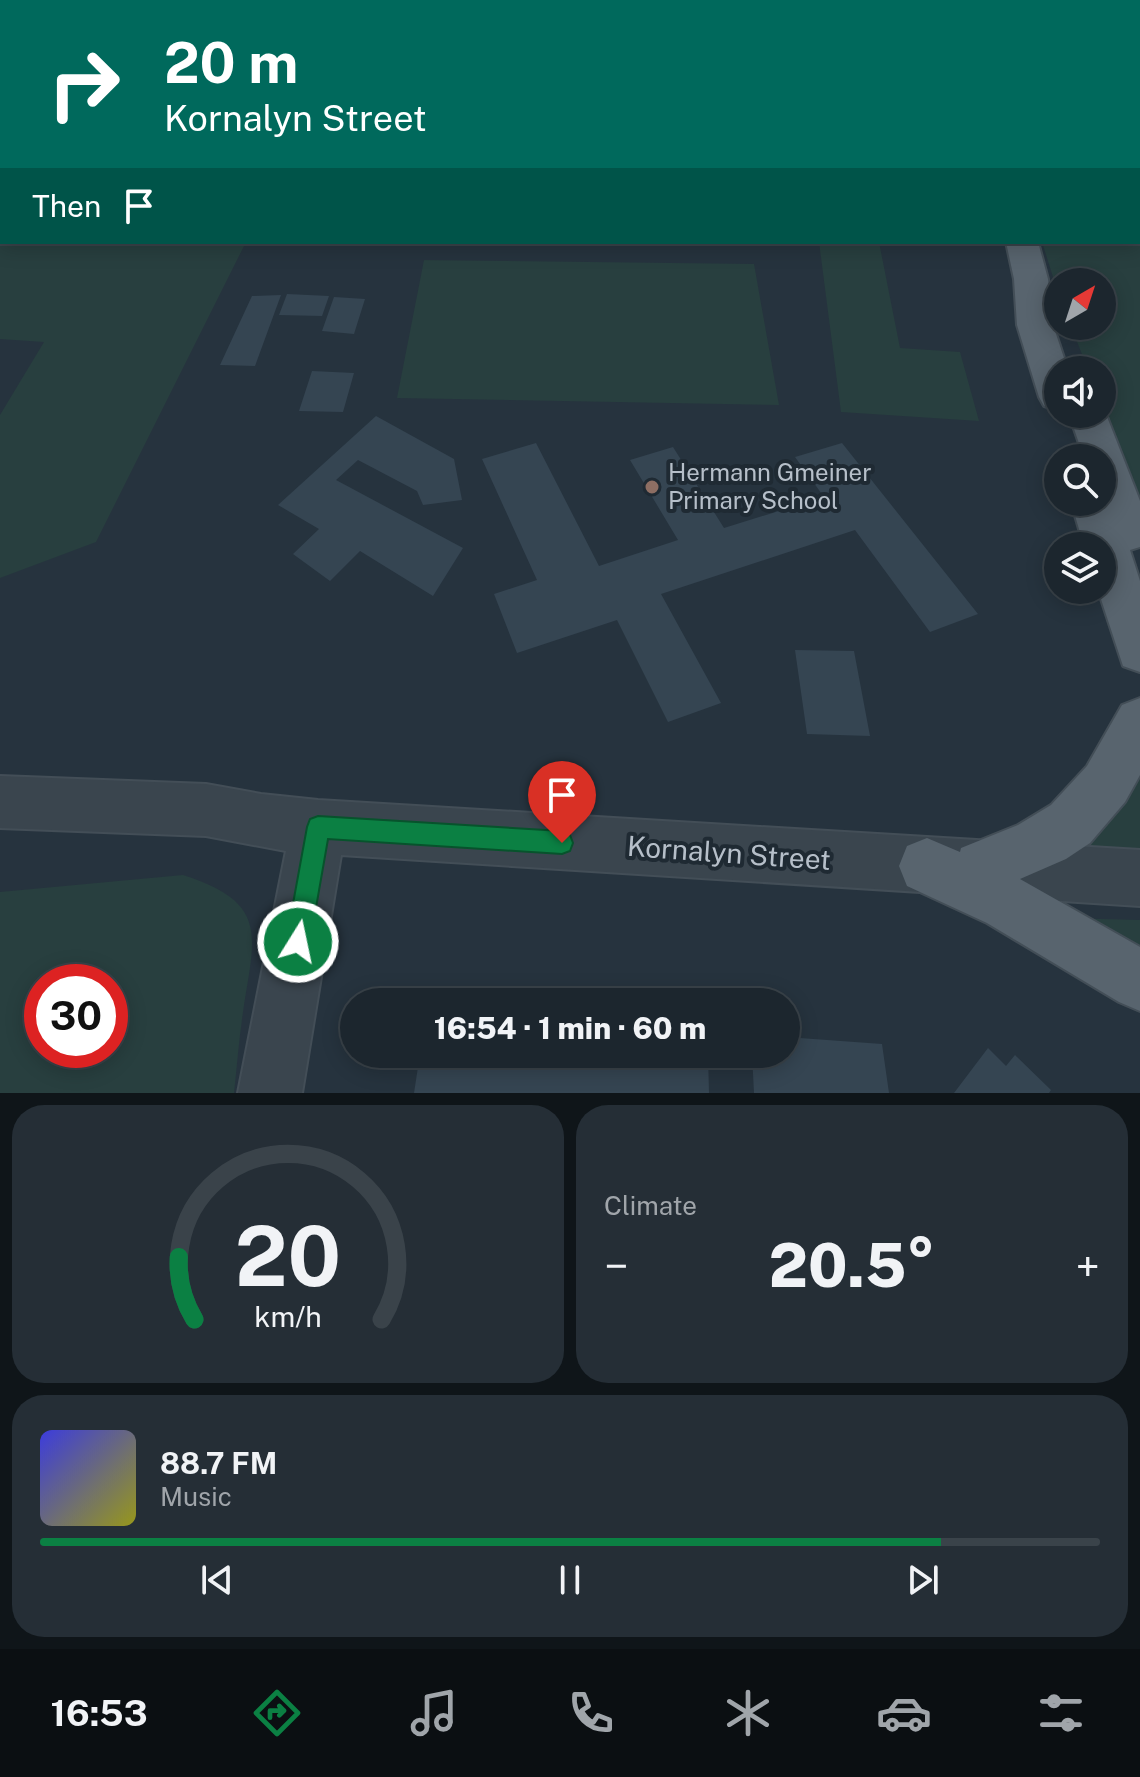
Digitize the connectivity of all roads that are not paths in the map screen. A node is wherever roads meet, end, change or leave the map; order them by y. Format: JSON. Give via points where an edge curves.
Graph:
{"nodes":[{"id":1,"x":1022,"y":244,"type":"edge"},
{"id":2,"x":1031,"y":279,"type":"junction"},
{"id":3,"x":1044,"y":302,"type":"edge"},
{"id":4,"x":1045,"y":356,"type":"edge"},
{"id":5,"x":1094,"y":428,"type":"edge"},
{"id":6,"x":1097,"y":516,"type":"edge"},
{"id":7,"x":1140,"y":561,"type":"edge"},
{"id":8,"x":1140,"y":651,"type":"edge"},
{"id":9,"x":1140,"y":721,"type":"edge"},
{"id":10,"x":0,"y":802,"type":"edge"},
{"id":11,"x":261,"y":821,"type":"junction"},
{"id":12,"x":0,"y":826,"type":"edge"},
{"id":13,"x":318,"y":827,"type":"junction"},
{"id":14,"x":954,"y":867,"type":"junction"},
{"id":15,"x":1140,"y":878,"type":"edge"},
{"id":16,"x":1140,"y":981,"type":"edge"},
{"id":17,"x":270,"y":1093,"type":"edge"}],
"edges":[{"from":1,"to":2,"type":"main road"},
{"from":2,"to":3,"type":"main road"},
{"from":2,"to":4,"type":"main road","via":[[1035,325]]},
{"from":5,"to":7,"type":"main road"},
{"from":6,"to":8,"type":"main road"},
{"from":9,"to":14,"type":"main road","via":[[1108,783],[1085,812],[1055,835]]},
{"from":10,"to":11,"type":"street","name":"Kornalyn Street","via":[[206,810]]},
{"from":11,"to":12,"type":"street","name":"Kornalyn Street","via":[[191,832]]},
{"from":11,"to":13,"type":"street","name":"Kornalyn Street"},
{"from":13,"to":14,"type":"street","name":"Kornalyn Street"},
{"from":13,"to":17,"type":"street"},
{"from":14,"to":15,"type":"street","name":"Kornalyn Street"},
{"from":14,"to":16,"type":"main road"}]}
